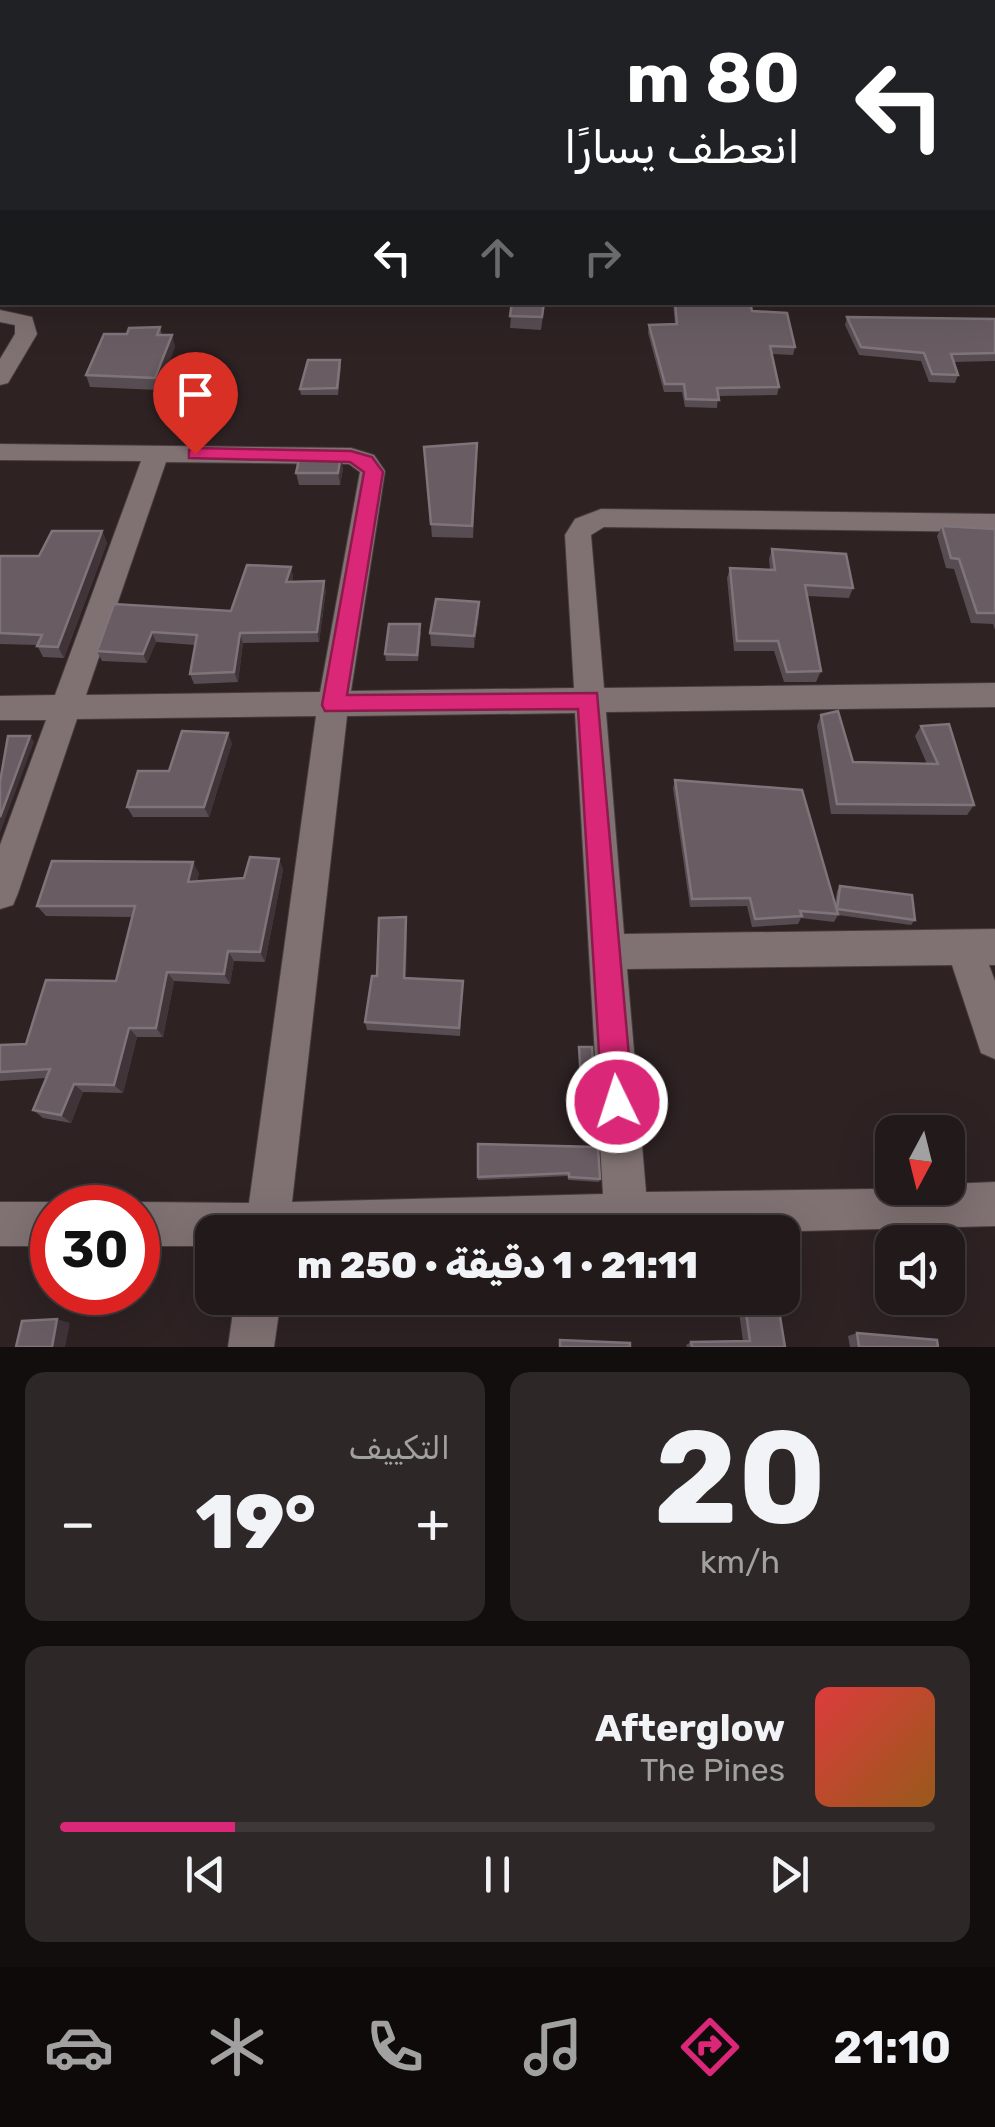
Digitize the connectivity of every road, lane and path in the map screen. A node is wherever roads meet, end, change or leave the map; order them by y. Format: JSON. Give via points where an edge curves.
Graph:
{"nodes":[{"id":1,"x":0,"y":316,"type":"edge"},
{"id":2,"x":0,"y":378,"type":"edge"},
{"id":3,"x":0,"y":452,"type":"edge"},
{"id":4,"x":156,"y":454,"type":"junction"},
{"id":5,"x":995,"y":523,"type":"edge"},
{"id":6,"x":995,"y":695,"type":"edge"},
{"id":7,"x":589,"y":700,"type":"junction"},
{"id":8,"x":334,"y":705,"type":"junction"},
{"id":9,"x":0,"y":708,"type":"edge"},
{"id":10,"x":69,"y":708,"type":"junction"},
{"id":11,"x":0,"y":893,"type":"edge"},
{"id":12,"x":980,"y":947,"type":"edge"},
{"id":13,"x":606,"y":952,"type":"junction"},
{"id":14,"x":995,"y":1039,"type":"edge"},
{"id":15,"x":995,"y":1204,"type":"edge"},
{"id":16,"x":626,"y":1214,"type":"junction"},
{"id":17,"x":269,"y":1215,"type":"edge"},
{"id":18,"x":602,"y":1215,"type":"edge"},
{"id":19,"x":0,"y":1224,"type":"edge"},
{"id":20,"x":30,"y":1224,"type":"edge"},
{"id":21,"x":160,"y":1225,"type":"edge"},
{"id":22,"x":195,"y":1226,"type":"edge"},
{"id":23,"x":256,"y":1315,"type":"edge"},
{"id":24,"x":251,"y":1347,"type":"edge"}],
"edges":[{"from":1,"to":2,"type":"street","via":[[26,321],[26,334]]},
{"from":3,"to":4,"type":"street"},
{"from":4,"to":8,"type":"street","via":[[351,456],[373,472]]},
{"from":4,"to":10,"type":"street"},
{"from":5,"to":7,"type":"street","via":[[601,518],[584,525],[578,535]]},
{"from":6,"to":7,"type":"street"},
{"from":7,"to":8,"type":"street"},
{"from":7,"to":13,"type":"street"},
{"from":8,"to":10,"type":"street"},
{"from":8,"to":17,"type":"street"},
{"from":9,"to":10,"type":"street"},
{"from":10,"to":11,"type":"street"},
{"from":12,"to":13,"type":"street"},
{"from":12,"to":14,"type":"street"},
{"from":13,"to":16,"type":"street"},
{"from":15,"to":16,"type":"street"},
{"from":16,"to":18,"type":"street"},
{"from":19,"to":20,"type":"street"},
{"from":21,"to":22,"type":"street"},
{"from":23,"to":24,"type":"street"}]}
